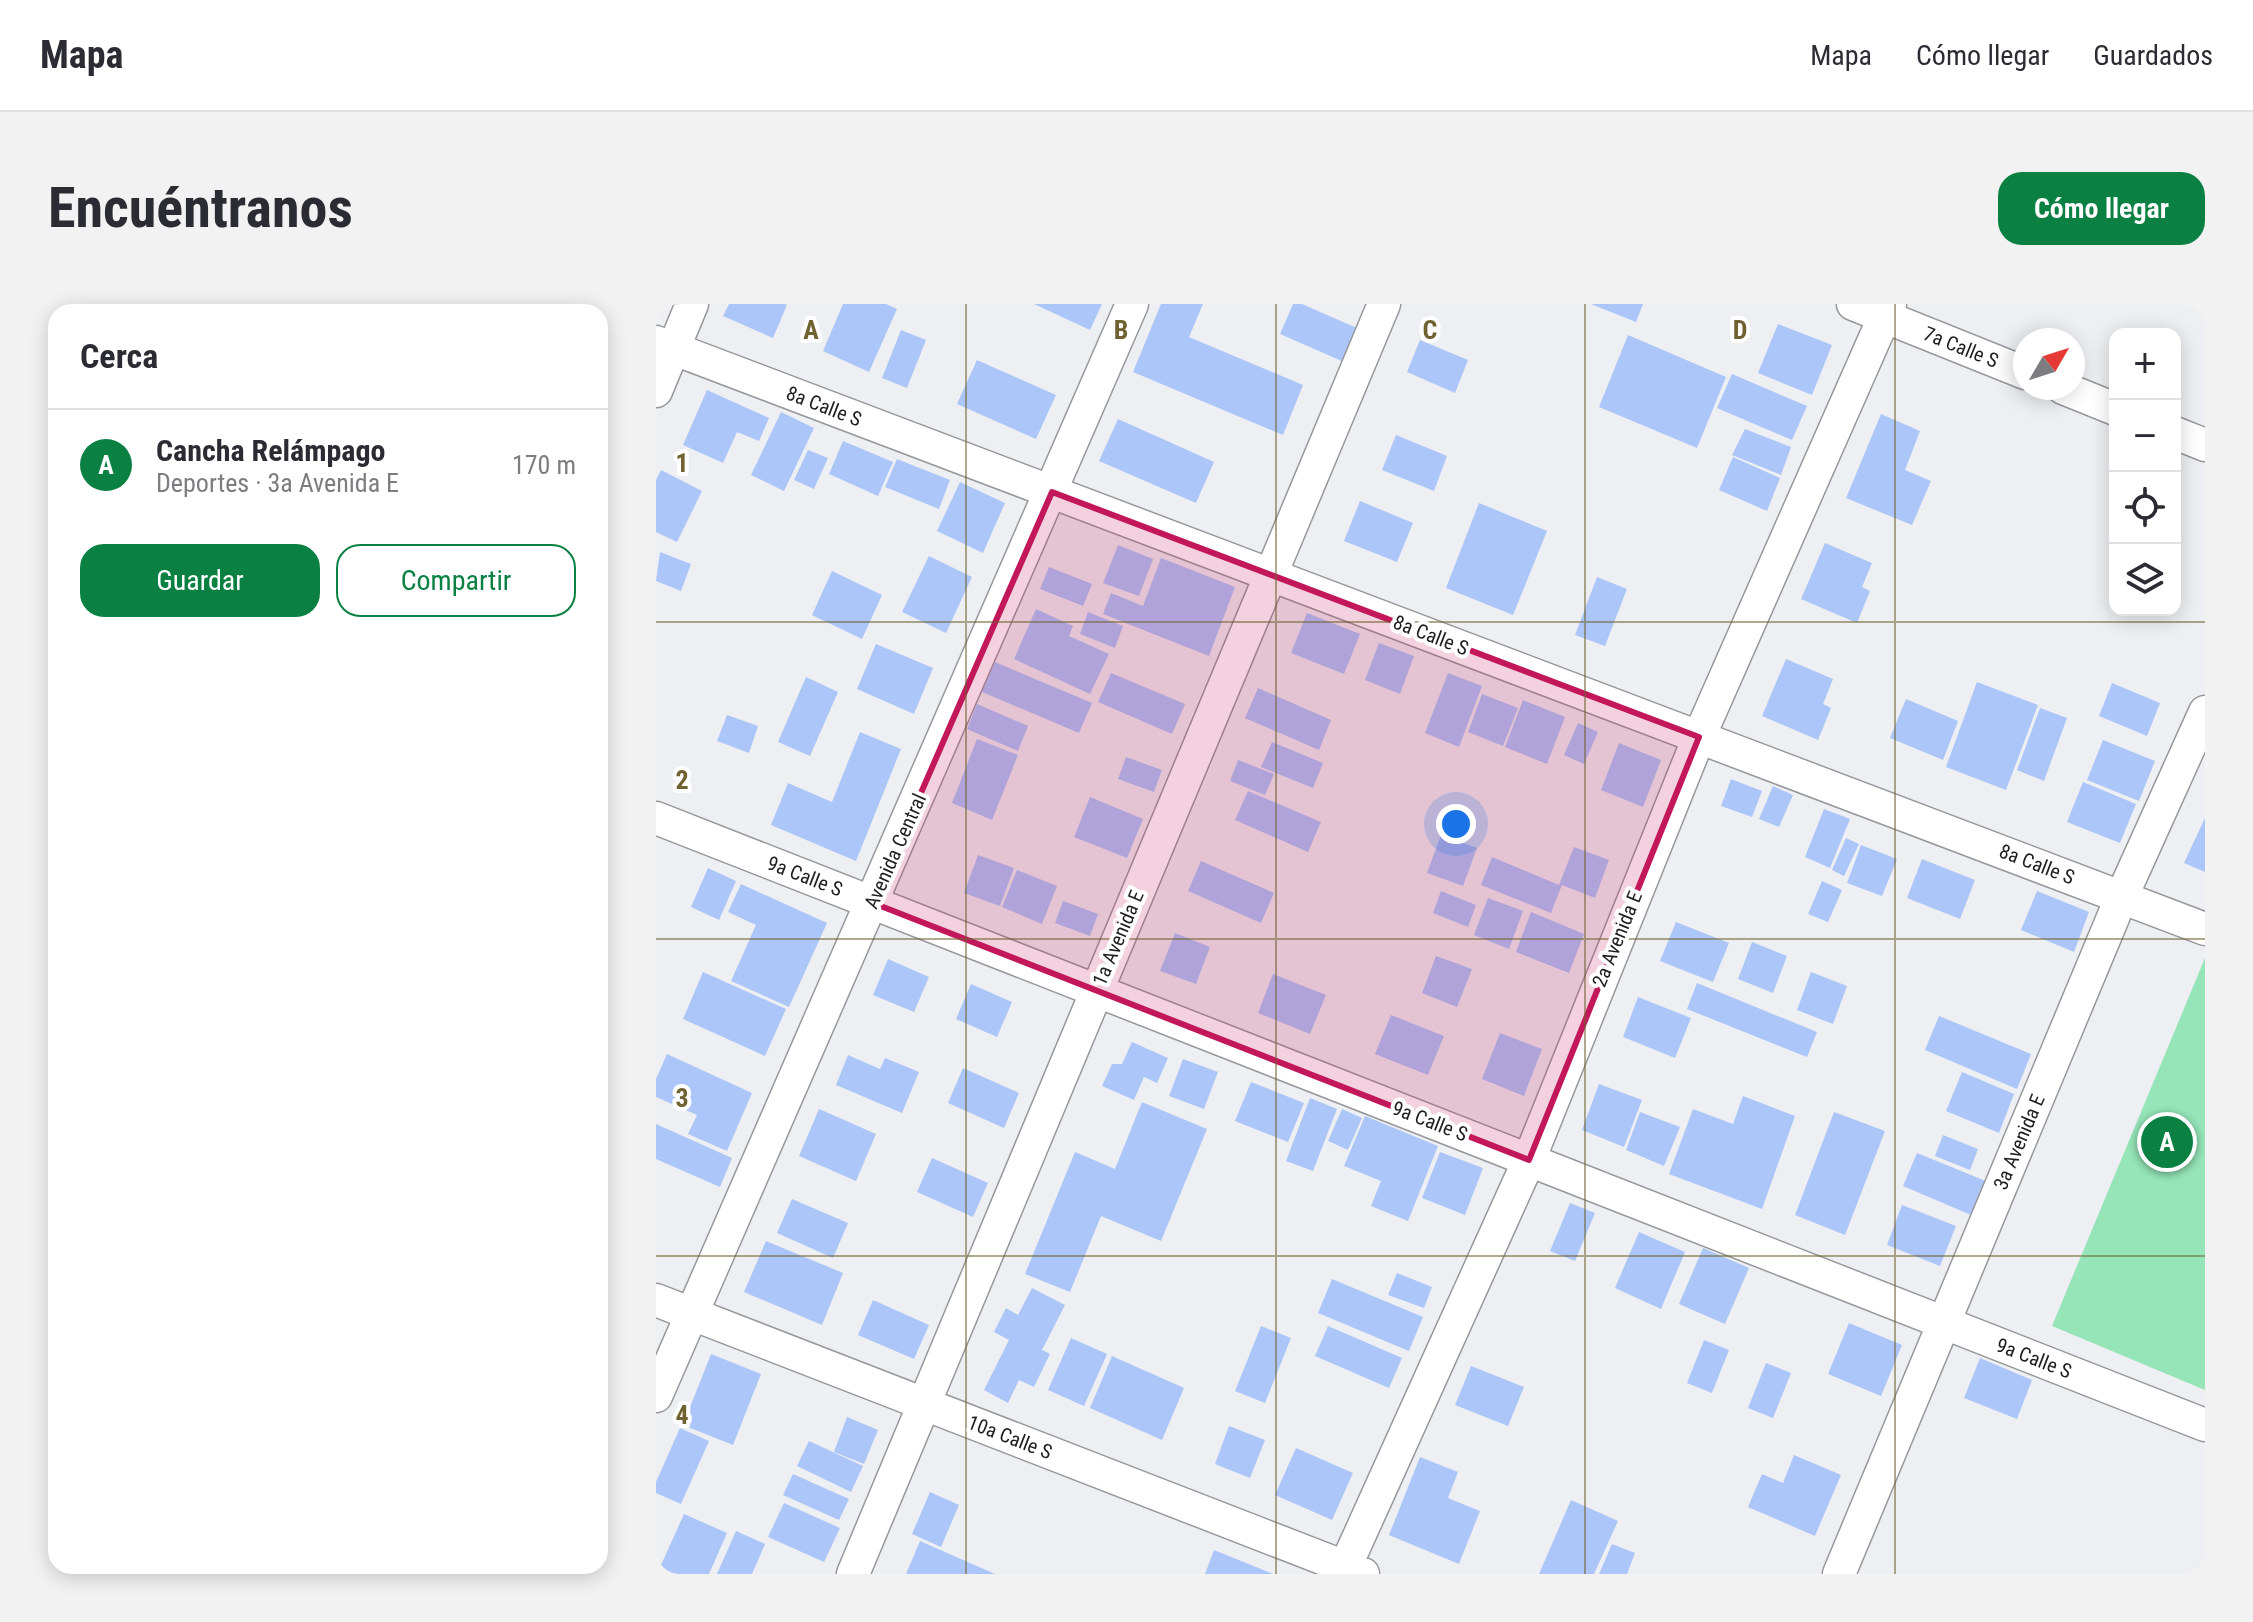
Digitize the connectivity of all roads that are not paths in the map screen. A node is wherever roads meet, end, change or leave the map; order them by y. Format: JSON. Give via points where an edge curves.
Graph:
{"nodes":[{"id":1,"x":692,"y":304,"type":"edge"},
{"id":2,"x":1132,"y":304,"type":"edge"},
{"id":3,"x":1384,"y":304,"type":"edge"},
{"id":4,"x":1853,"y":304,"type":"edge"},
{"id":5,"x":1887,"y":310,"type":"edge"},
{"id":6,"x":665,"y":346,"type":"edge"},
{"id":7,"x":2013,"y":368,"type":"edge"},
{"id":8,"x":656,"y":391,"type":"edge"},
{"id":9,"x":2085,"y":397,"type":"edge"},
{"id":10,"x":2109,"y":407,"type":"edge"},
{"id":11,"x":2181,"y":435,"type":"edge"},
{"id":12,"x":2205,"y":445,"type":"edge"},
{"id":13,"x":1052,"y":492,"type":"junction"},
{"id":14,"x":1271,"y":575,"type":"junction"},
{"id":15,"x":2205,"y":712,"type":"edge"},
{"id":16,"x":1699,"y":737,"type":"junction"},
{"id":17,"x":656,"y":818,"type":"edge"},
{"id":18,"x":2122,"y":896,"type":"junction"},
{"id":19,"x":873,"y":903,"type":"junction"},
{"id":20,"x":2205,"y":929,"type":"edge"},
{"id":21,"x":1096,"y":990,"type":"junction"},
{"id":22,"x":1529,"y":1160,"type":"junction"},
{"id":23,"x":656,"y":1300,"type":"edge"},
{"id":24,"x":690,"y":1314,"type":"junction"},
{"id":25,"x":1944,"y":1322,"type":"junction"},
{"id":26,"x":656,"y":1396,"type":"edge"},
{"id":27,"x":924,"y":1404,"type":"junction"},
{"id":28,"x":2205,"y":1425,"type":"edge"},
{"id":29,"x":1350,"y":1572,"type":"edge"},
{"id":30,"x":853,"y":1574,"type":"edge"},
{"id":31,"x":1839,"y":1574,"type":"edge"}],
"edges":[{"from":1,"to":6,"type":"street"},
{"from":2,"to":13,"type":"street","name":"Avenida Central"},
{"from":3,"to":14,"type":"street","name":"1a Avenida E"},
{"from":4,"to":5,"type":"street","name":"7a Calle S"},
{"from":5,"to":7,"type":"street","name":"7a Calle S"},
{"from":5,"to":16,"type":"street","name":"2a Avenida E"},
{"from":6,"to":8,"type":"street"},
{"from":6,"to":13,"type":"street","name":"8a Calle S"},
{"from":9,"to":10,"type":"street"},
{"from":11,"to":12,"type":"street"},
{"from":13,"to":14,"type":"street","name":"8a Calle S"},
{"from":13,"to":19,"type":"street","name":"Avenida Central"},
{"from":14,"to":16,"type":"street","name":"8a Calle S"},
{"from":14,"to":21,"type":"street","name":"1a Avenida E"},
{"from":15,"to":18,"type":"street","name":"3a Avenida E"},
{"from":16,"to":18,"type":"street","name":"8a Calle S"},
{"from":16,"to":22,"type":"street","name":"2a Avenida E"},
{"from":17,"to":19,"type":"street","name":"9a Calle S"},
{"from":18,"to":20,"type":"street","name":"8a Calle S"},
{"from":18,"to":25,"type":"street","name":"3a Avenida E"},
{"from":19,"to":21,"type":"street","name":"9a Calle S"},
{"from":19,"to":24,"type":"street","name":"Avenida Central"},
{"from":21,"to":22,"type":"street","name":"9a Calle S"},
{"from":21,"to":27,"type":"street","name":"1a Avenida E"},
{"from":22,"to":25,"type":"street","name":"9a Calle S"},
{"from":22,"to":29,"type":"street","name":"2a Avenida E"},
{"from":23,"to":24,"type":"street","name":"10a Calle S"},
{"from":24,"to":26,"type":"street","name":"Avenida Central"},
{"from":24,"to":27,"type":"street","name":"10a Calle S"},
{"from":25,"to":28,"type":"street","name":"9a Calle S"},
{"from":25,"to":31,"type":"street","name":"3a Avenida E"},
{"from":27,"to":29,"type":"street","name":"10a Calle S"},
{"from":27,"to":30,"type":"street","name":"1a Avenida E"}]}
